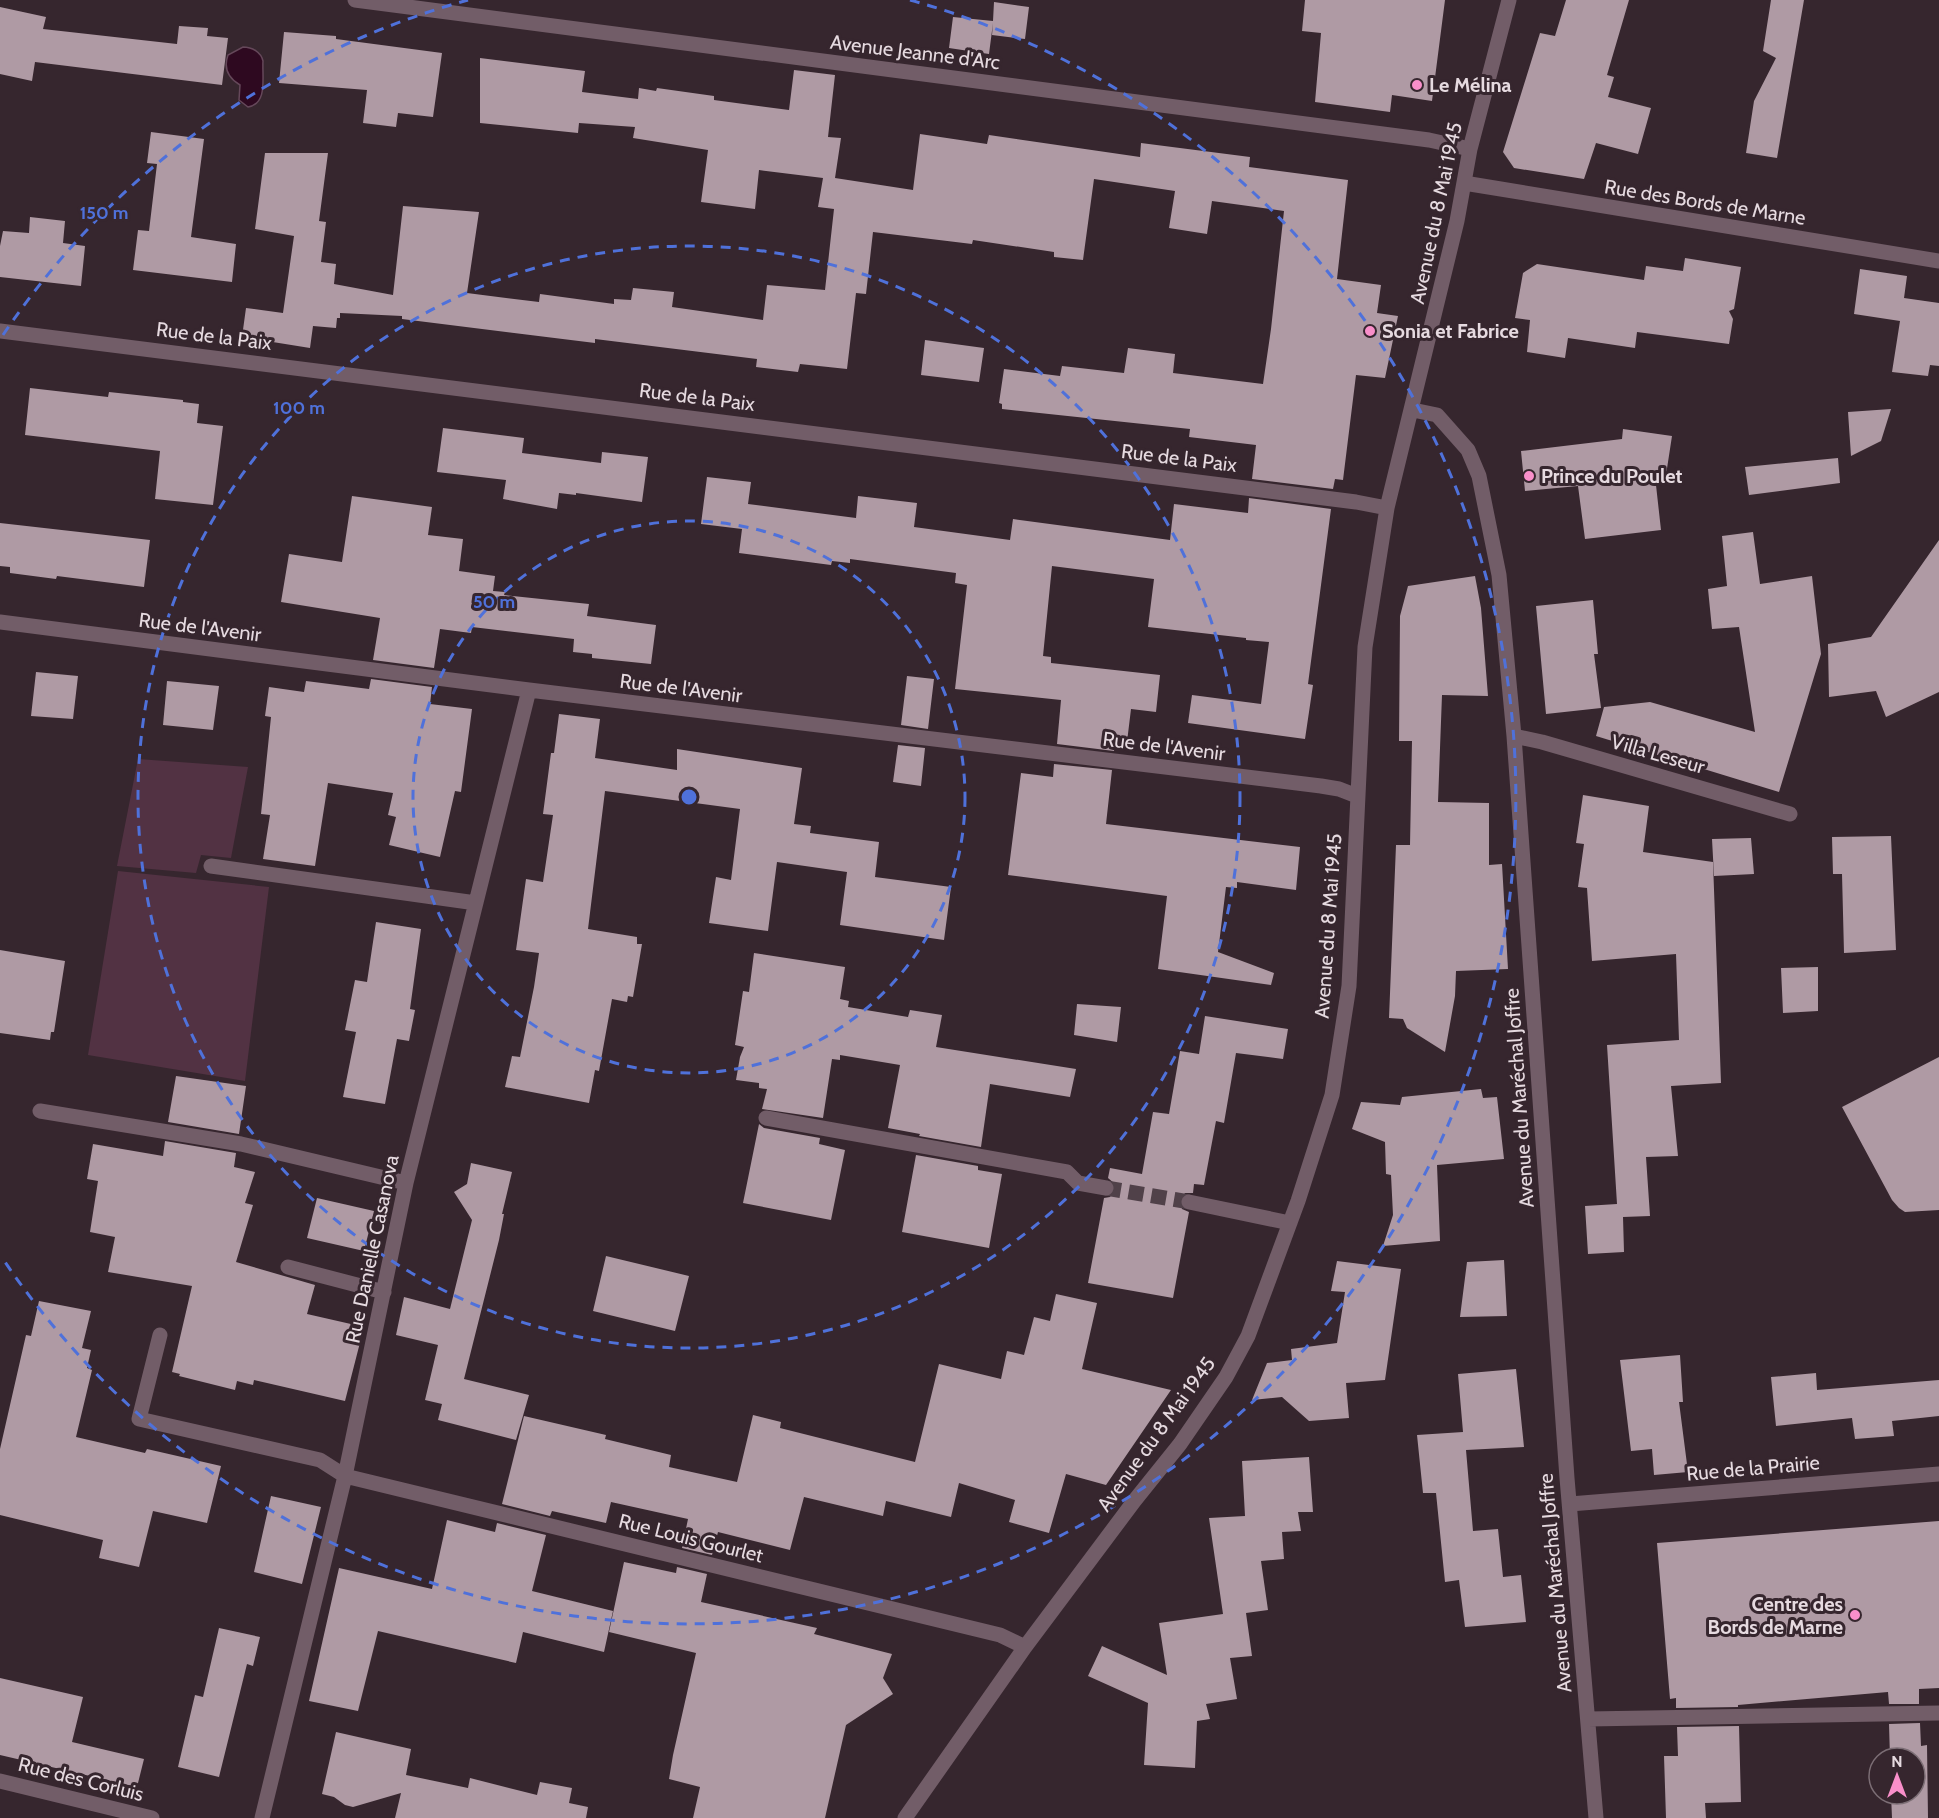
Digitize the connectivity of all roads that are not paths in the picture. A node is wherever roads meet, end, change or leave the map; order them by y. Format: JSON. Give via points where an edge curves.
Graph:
{"nodes":[{"id":1,"x":355,"y":0,"type":"edge"},
{"id":2,"x":1509,"y":0,"type":"edge"},
{"id":3,"x":1470,"y":148,"type":"junction"},
{"id":4,"x":1464,"y":183,"type":"junction"},
{"id":5,"x":1939,"y":261,"type":"edge"},
{"id":6,"x":0,"y":331,"type":"edge"},
{"id":7,"x":1413,"y":410,"type":"junction"},
{"id":8,"x":1388,"y":508,"type":"junction"},
{"id":9,"x":0,"y":622,"type":"edge"},
{"id":10,"x":529,"y":690,"type":"junction"},
{"id":11,"x":1514,"y":736,"type":"junction"},
{"id":12,"x":1357,"y":796,"type":"junction"},
{"id":13,"x":1790,"y":814,"type":"dead end"},
{"id":14,"x":211,"y":866,"type":"dead end"},
{"id":15,"x":476,"y":903,"type":"junction"},
{"id":16,"x":40,"y":1111,"type":"dead end"},
{"id":17,"x":766,"y":1118,"type":"dead end"},
{"id":18,"x":406,"y":1183,"type":"junction"},
{"id":19,"x":1106,"y":1188,"type":"tunnel mouth"},
{"id":20,"x":1189,"y":1202,"type":"tunnel mouth"},
{"id":21,"x":1290,"y":1223,"type":"junction"},
{"id":22,"x":288,"y":1267,"type":"dead end"},
{"id":23,"x":384,"y":1292,"type":"junction"},
{"id":24,"x":160,"y":1335,"type":"dead end"},
{"id":25,"x":1939,"y":1474,"type":"edge"},
{"id":26,"x":345,"y":1476,"type":"junction"},
{"id":27,"x":1569,"y":1504,"type":"junction"},
{"id":28,"x":1025,"y":1647,"type":"junction"},
{"id":29,"x":1939,"y":1713,"type":"edge"},
{"id":30,"x":1588,"y":1719,"type":"junction"},
{"id":31,"x":0,"y":1781,"type":"edge"},
{"id":32,"x":152,"y":1818,"type":"edge"},
{"id":33,"x":262,"y":1818,"type":"edge"},
{"id":34,"x":905,"y":1818,"type":"edge"},
{"id":35,"x":1596,"y":1818,"type":"edge"}],
"edges":[{"from":1,"to":3,"type":"street","name":"Avenue Jeanne d'Arc"},
{"from":2,"to":3,"type":"street","name":"Avenue du 8 Mai 1945"},
{"from":3,"to":4,"type":"street","name":"Avenue du 8 Mai 1945"},
{"from":4,"to":5,"type":"street","name":"Rue des Bords de Marne"},
{"from":4,"to":7,"type":"street","name":"Avenue du 8 Mai 1945"},
{"from":6,"to":8,"type":"street","name":"Rue de la Paix"},
{"from":7,"to":8,"type":"street","name":"Avenue du 8 Mai 1945"},
{"from":7,"to":11,"type":"street","name":"Avenue du Maréchal Joffre","via":[[1437,415],[1468,450],[1479,476],[1499,575]]},
{"from":8,"to":12,"type":"street","name":"Avenue du 8 Mai 1945","via":[[1365,648]]},
{"from":9,"to":10,"type":"street","name":"Rue de l'Avenir"},
{"from":10,"to":12,"type":"street","name":"Rue de l'Avenir","via":[[1321,786]]},
{"from":10,"to":15,"type":"street","name":"Rue Danielle Casanova"},
{"from":11,"to":13,"type":"street","name":"Villa Leseur"},
{"from":11,"to":27,"type":"street","name":"Avenue du Maréchal Joffre"},
{"from":12,"to":21,"type":"street","name":"Avenue du 8 Mai 1945","via":[[1349,986],[1332,1095]]},
{"from":14,"to":15,"type":"street"},
{"from":15,"to":18,"type":"street","name":"Rue Danielle Casanova"},
{"from":16,"to":18,"type":"street","via":[[241,1144]]},
{"from":17,"to":19,"type":"street","via":[[1067,1172],[1078,1183]]},
{"from":18,"to":23,"type":"street","name":"Rue Danielle Casanova"},
{"from":20,"to":21,"type":"street"},
{"from":21,"to":28,"type":"street","name":"Avenue du 8 Mai 1945","via":[[1248,1336],[1226,1377]]},
{"from":22,"to":23,"type":"street"},
{"from":23,"to":26,"type":"street","name":"Rue Danielle Casanova"},
{"from":24,"to":26,"type":"street","name":"Rue Louis Gourlet","via":[[139,1419],[320,1460]]},
{"from":25,"to":27,"type":"street","name":"Rue de la Prairie"},
{"from":26,"to":28,"type":"street","name":"Rue Louis Gourlet","via":[[1000,1635]]},
{"from":26,"to":33,"type":"street","name":"Rue Danielle Casanova"},
{"from":27,"to":30,"type":"street","name":"Avenue du Maréchal Joffre"},
{"from":28,"to":34,"type":"street","name":"Avenue du 8 Mai 1945"},
{"from":29,"to":30,"type":"street"},
{"from":30,"to":35,"type":"street","name":"Avenue du Maréchal Joffre"},
{"from":31,"to":32,"type":"street","name":"Rue des Corluis"}]}
